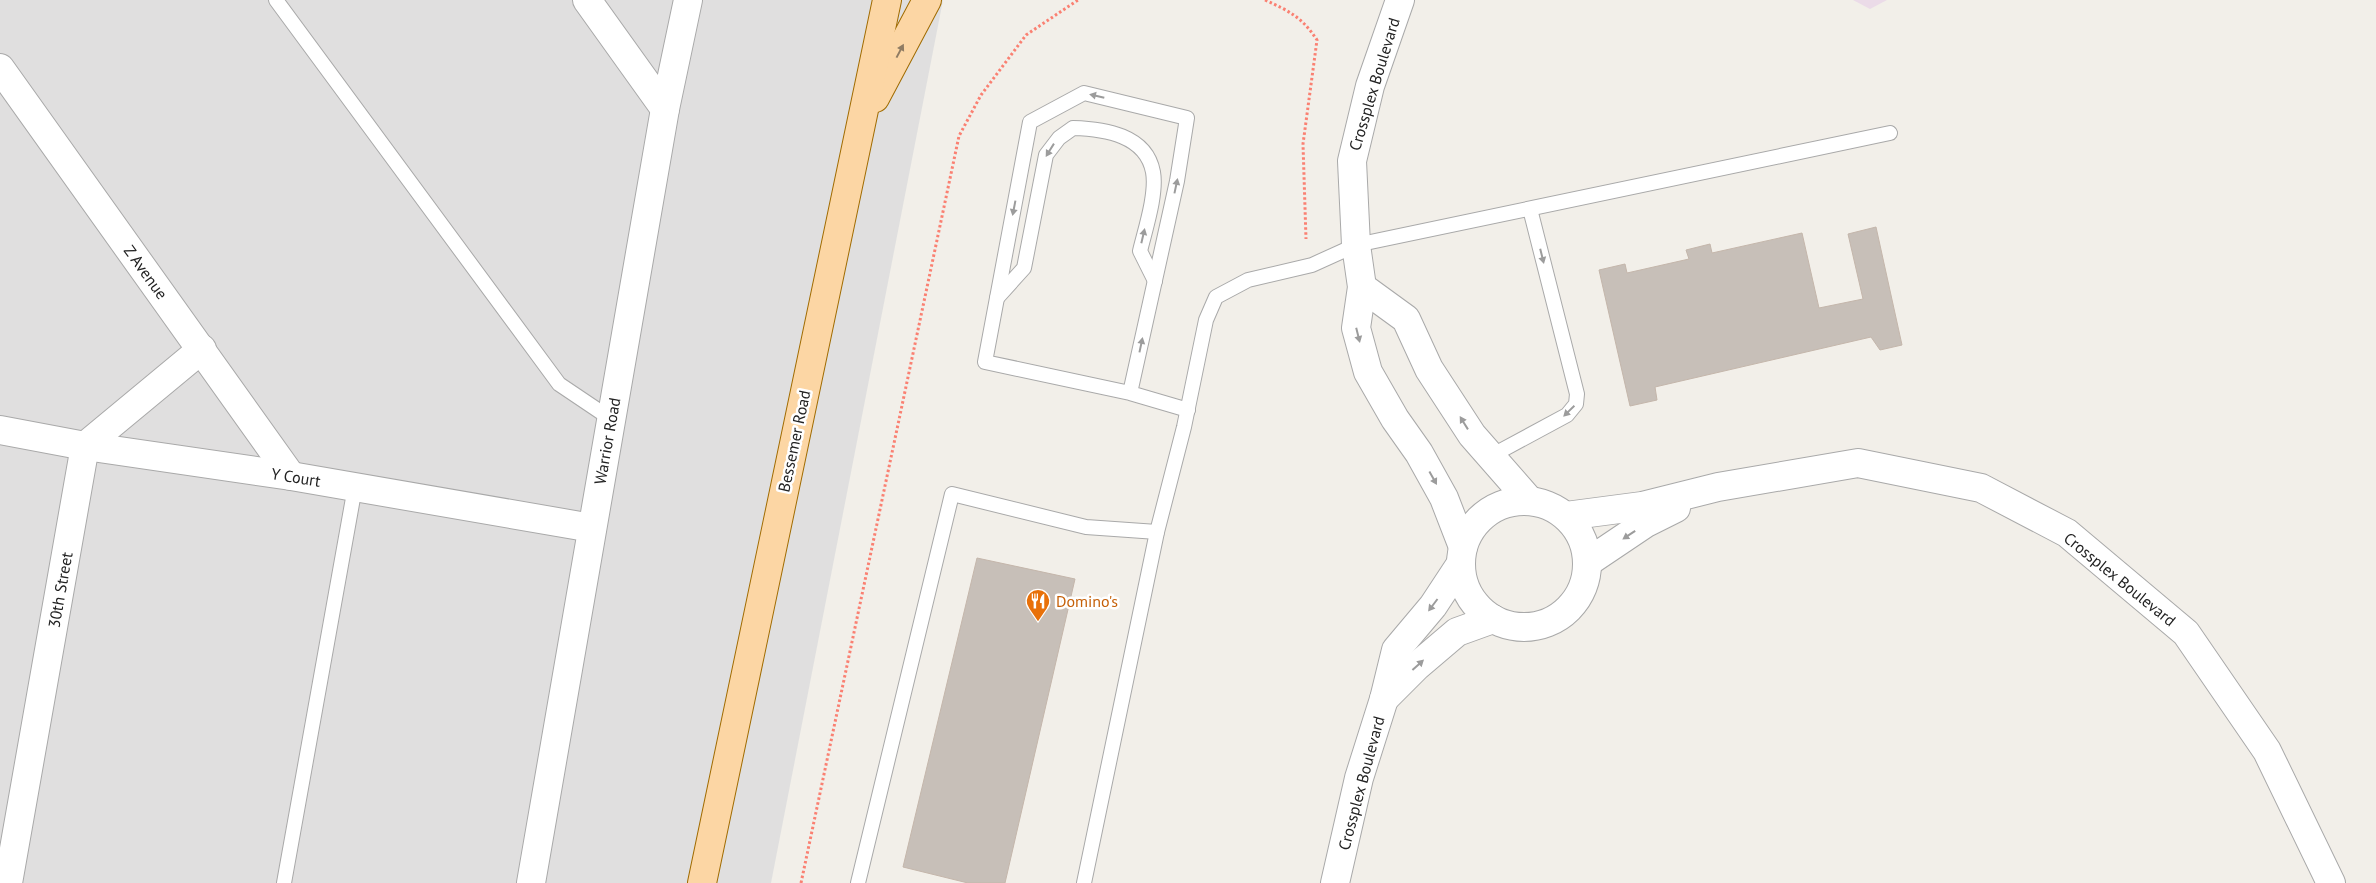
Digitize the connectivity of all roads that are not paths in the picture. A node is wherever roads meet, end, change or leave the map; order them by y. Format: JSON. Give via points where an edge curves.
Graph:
{"nodes":[{"id":1,"x":276,"y":0,"type":"edge"},
{"id":2,"x":587,"y":0,"type":"edge"},
{"id":3,"x":688,"y":0,"type":"edge"},
{"id":4,"x":887,"y":0,"type":"edge"},
{"id":5,"x":927,"y":0,"type":"edge"},
{"id":6,"x":1400,"y":0,"type":"edge"},
{"id":7,"x":0,"y":68,"type":"edge"},
{"id":8,"x":665,"y":109,"type":"junction"},
{"id":9,"x":860,"y":125,"type":"junction"},
{"id":10,"x":1890,"y":133,"type":"dead end"},
{"id":11,"x":1530,"y":209,"type":"junction"},
{"id":12,"x":1356,"y":245,"type":"junction"},
{"id":13,"x":1155,"y":281,"type":"junction"},
{"id":14,"x":1362,"y":287,"type":"junction"},
{"id":15,"x":997,"y":298,"type":"junction"},
{"id":16,"x":202,"y":349,"type":"junction"},
{"id":17,"x":1130,"y":392,"type":"junction"},
{"id":18,"x":1188,"y":410,"type":"junction"},
{"id":19,"x":611,"y":419,"type":"junction"},
{"id":20,"x":0,"y":430,"type":"edge"},
{"id":21,"x":85,"y":446,"type":"junction"},
{"id":22,"x":1491,"y":456,"type":"junction"},
{"id":23,"x":292,"y":476,"type":"junction"},
{"id":24,"x":1718,"y":487,"type":"junction"},
{"id":25,"x":355,"y":488,"type":"junction"},
{"id":26,"x":1529,"y":500,"type":"junction"},
{"id":27,"x":1566,"y":516,"type":"junction"},
{"id":28,"x":592,"y":528,"type":"junction"},
{"id":29,"x":1157,"y":532,"type":"junction"},
{"id":30,"x":1462,"y":556,"type":"junction"},
{"id":31,"x":1588,"y":562,"type":"junction"},
{"id":32,"x":1493,"y":619,"type":"junction"},
{"id":33,"x":1384,"y":699,"type":"junction"},
{"id":34,"x":8,"y":883,"type":"edge"},
{"id":35,"x":284,"y":883,"type":"edge"},
{"id":36,"x":531,"y":883,"type":"edge"},
{"id":37,"x":702,"y":883,"type":"edge"},
{"id":38,"x":858,"y":883,"type":"edge"},
{"id":39,"x":1084,"y":883,"type":"edge"},
{"id":40,"x":1335,"y":883,"type":"edge"},
{"id":41,"x":2331,"y":883,"type":"edge"}],
"edges":[{"from":1,"to":19,"type":"lane","via":[[560,384]]},
{"from":2,"to":8,"type":"street"},
{"from":3,"to":8,"type":"street","name":"Warrior Road"},
{"from":4,"to":9,"type":"main road","name":"Bessemer Road"},
{"from":9,"to":5,"type":"main road","one_way":true},
{"from":6,"to":12,"type":"street","name":"Crossplex Boulevard","via":[[1370,86],[1352,161]]},
{"from":7,"to":16,"type":"street","name":"Z Avenue"},
{"from":8,"to":19,"type":"street","name":"Warrior Road"},
{"from":9,"to":37,"type":"main road","name":"Bessemer Road"},
{"from":10,"to":11,"type":"lane"},
{"from":11,"to":12,"type":"lane"},
{"from":11,"to":22,"type":"lane","one_way":true,"via":[[1577,394],[1576,404],[1567,415]]},
{"from":12,"to":14,"type":"street","name":"Crossplex Boulevard"},
{"from":12,"to":18,"type":"lane","via":[[1312,265],[1248,280],[1216,297],[1206,320]]},
{"from":13,"to":15,"type":"lane","one_way":true,"via":[[1140,251],[1153,180],[1145,153],[1130,139],[1114,132],[1073,128],[1058,138],[1046,155],[1024,268]]},
{"from":13,"to":15,"type":"lane","one_way":true,"via":[[1188,118],[1084,93],[1030,122]]},
{"from":17,"to":13,"type":"lane","one_way":true},
{"from":22,"to":14,"type":"street","one_way":true,"via":[[1472,435],[1430,369],[1406,319]]},
{"from":14,"to":30,"type":"street","name":"Crossplex Boulevard","one_way":true,"via":[[1356,328],[1368,372],[1444,498]]},
{"from":15,"to":17,"type":"lane","via":[[985,362]]},
{"from":16,"to":21,"type":"street"},
{"from":16,"to":23,"type":"street","name":"Z Avenue"},
{"from":17,"to":18,"type":"lane"},
{"from":18,"to":29,"type":"lane"},
{"from":19,"to":28,"type":"street","name":"Warrior Road"},
{"from":20,"to":21,"type":"street","name":"Y Court"},
{"from":21,"to":23,"type":"street","name":"Y Court"},
{"from":21,"to":34,"type":"street","name":"30th Street"},
{"from":22,"to":26,"type":"street"},
{"from":23,"to":25,"type":"street","name":"Y Court"},
{"from":24,"to":27,"type":"street","name":"Crossplex Boulevard","via":[[1642,506]]},
{"from":24,"to":31,"type":"street","name":"Crossplex Boulevard","one_way":true,"via":[[1646,523]]},
{"from":24,"to":41,"type":"street","name":"Crossplex Boulevard","via":[[1858,463],[1981,488],[2067,533],[2186,632],[2267,751]]},
{"from":25,"to":28,"type":"street","name":"Y Court"},
{"from":25,"to":35,"type":"lane"},
{"from":26,"to":27,"type":"street","name":"Crossplex Boulevard","via":[[1549,504]]},
{"from":26,"to":30,"type":"street","name":"Crossplex Boulevard","via":[[1507,502],[1487,512],[1472,527]]},
{"from":27,"to":31,"type":"street","name":"Crossplex Boulevard","via":[[1578,528]]},
{"from":28,"to":36,"type":"street","name":"Warrior Road"},
{"from":29,"to":38,"type":"lane","via":[[1086,527],[952,494]]},
{"from":29,"to":39,"type":"lane"},
{"from":30,"to":32,"type":"street","name":"Crossplex Boulevard","via":[[1465,586],[1476,605]]},
{"from":30,"to":33,"type":"street","one_way":true,"via":[[1434,606],[1396,650]]},
{"from":31,"to":32,"type":"street","name":"Crossplex Boulevard","via":[[1584,586],[1576,601],[1552,622],[1525,628]]},
{"from":33,"to":32,"type":"street","name":"Crossplex Boulevard","one_way":true,"via":[[1457,632]]},
{"from":33,"to":40,"type":"street","name":"Crossplex Boulevard","via":[[1359,778]]}]}
